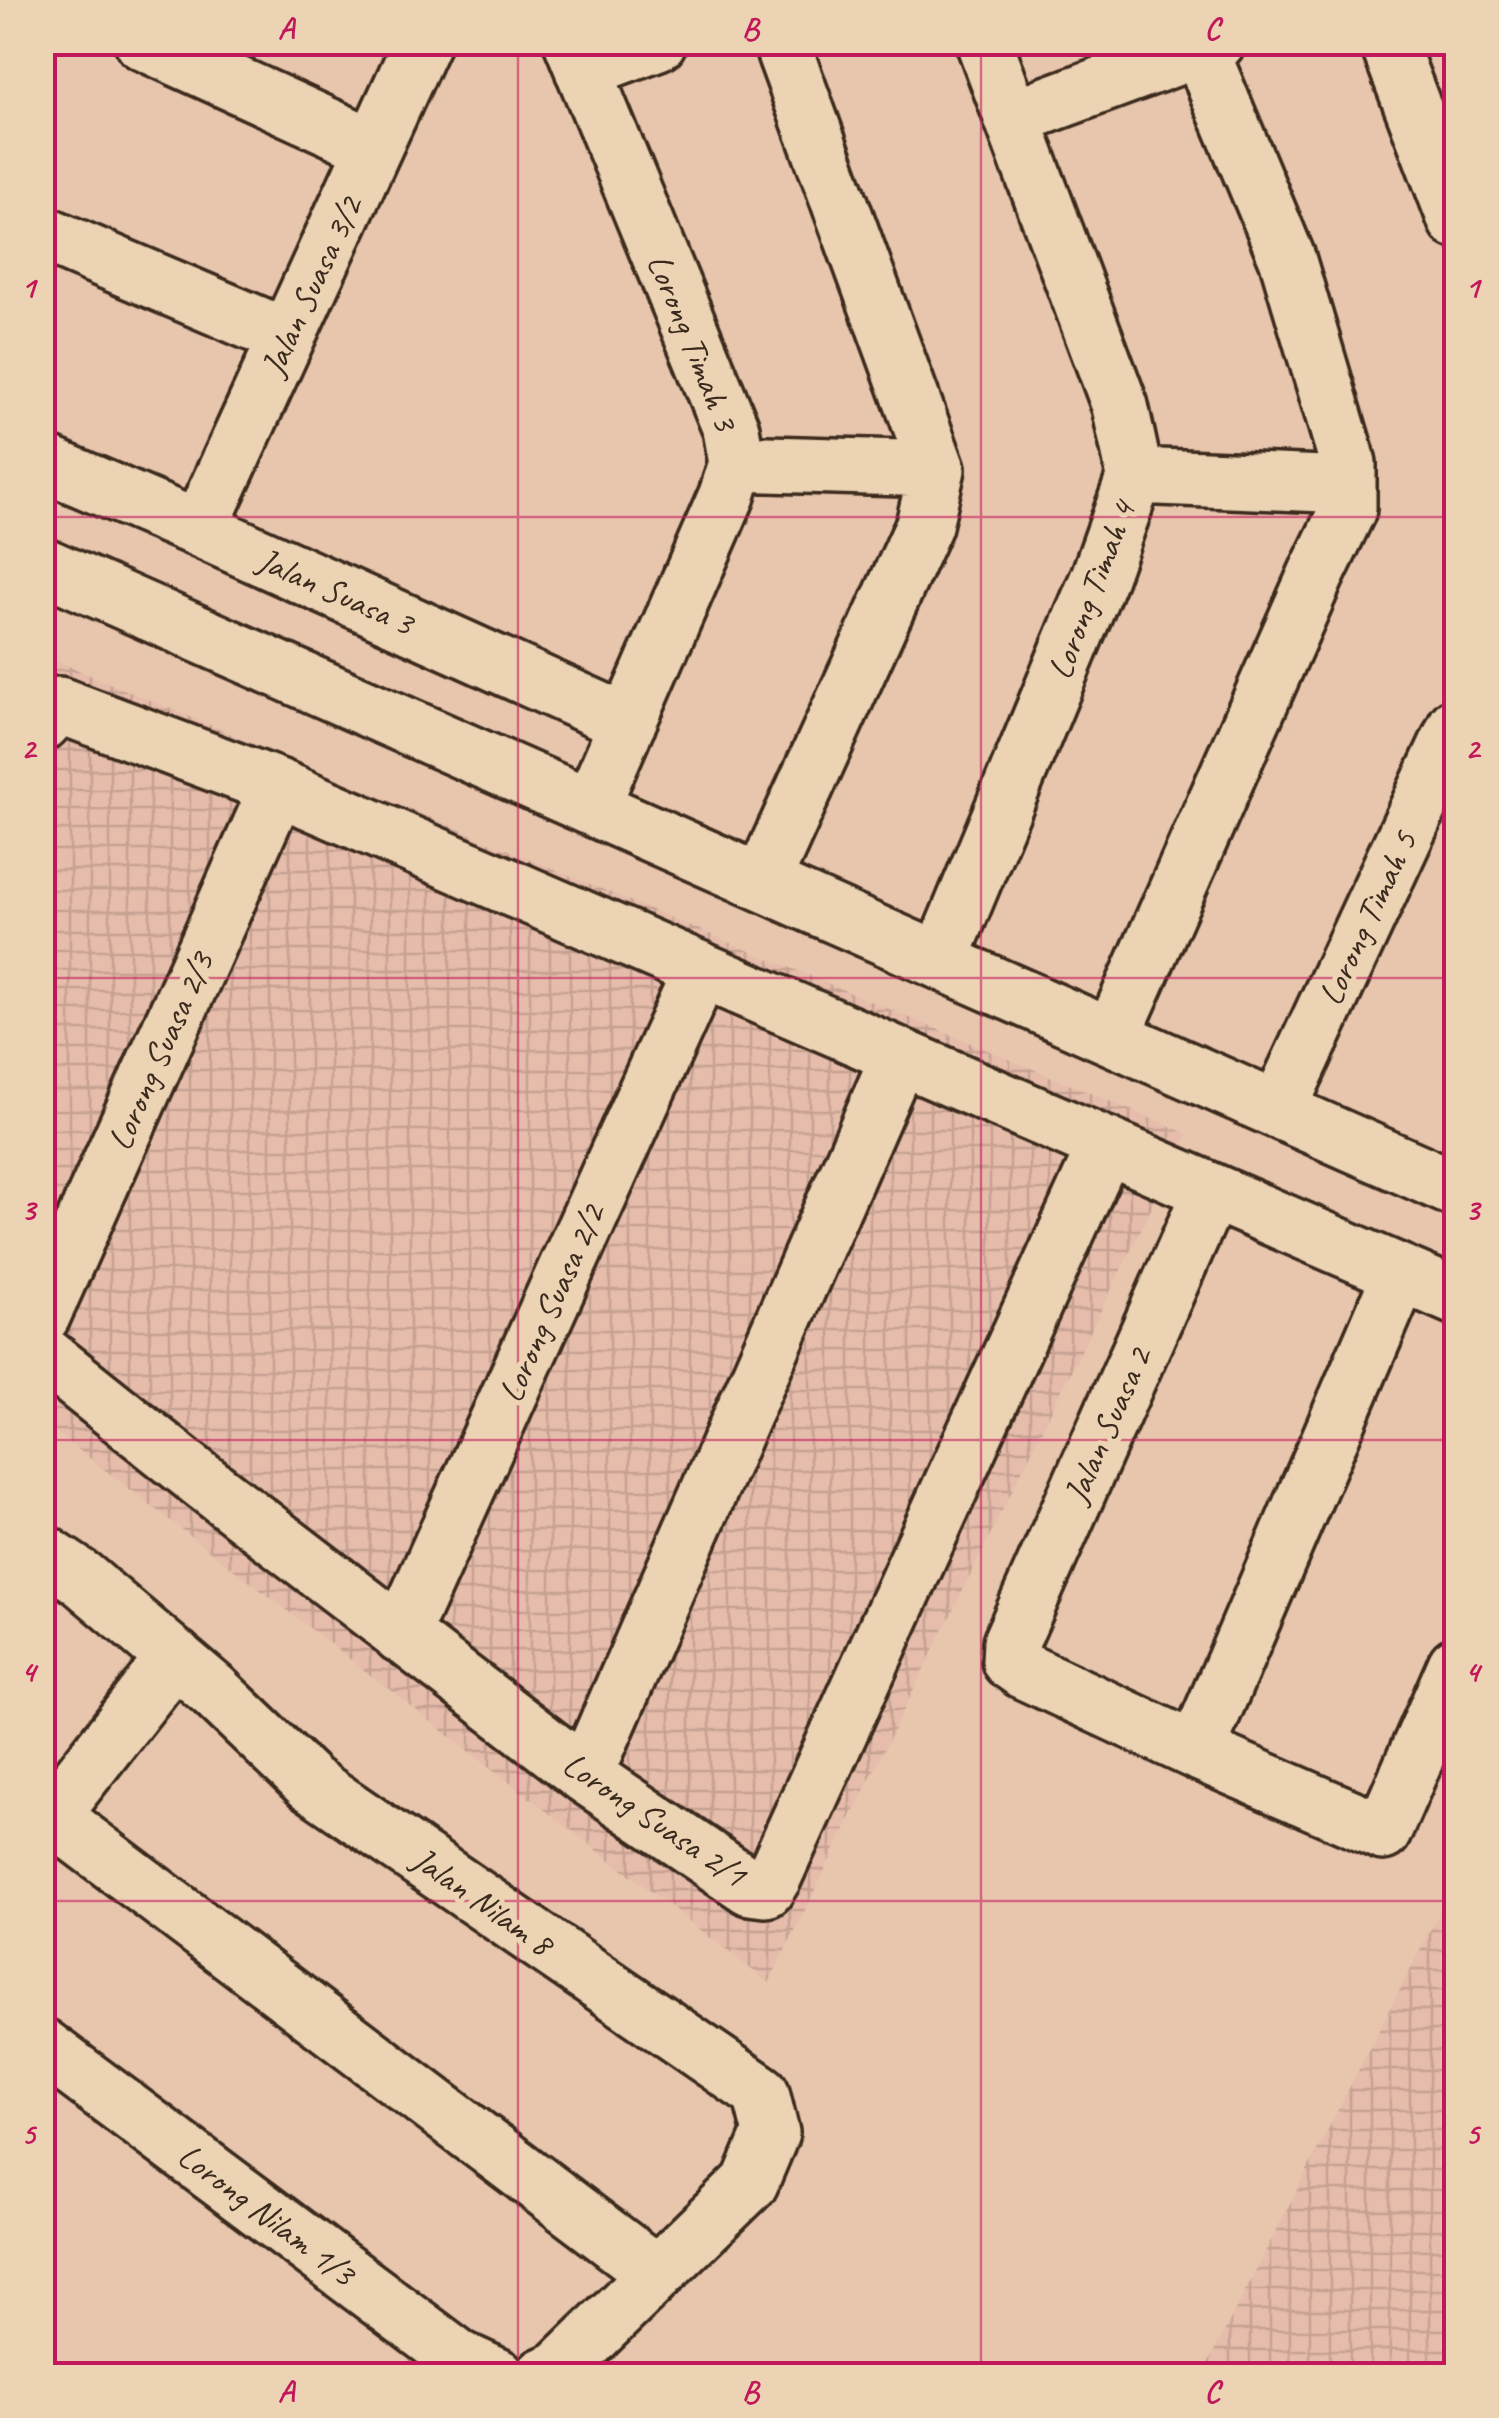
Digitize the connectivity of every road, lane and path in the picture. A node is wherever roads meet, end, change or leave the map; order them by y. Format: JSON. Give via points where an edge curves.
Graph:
{"nodes":[{"id":1,"x":142,"y":42,"type":"edge"},
{"id":2,"x":422,"y":42,"type":"edge"},
{"id":3,"x":658,"y":42,"type":"edge"},
{"id":4,"x":781,"y":42,"type":"edge"},
{"id":5,"x":984,"y":42,"type":"edge"},
{"id":6,"x":1388,"y":42,"type":"edge"},
{"id":7,"x":1204,"y":45,"type":"edge"},
{"id":8,"x":578,"y":56,"type":"edge"},
{"id":9,"x":1012,"y":118,"type":"junction"},
{"id":10,"x":374,"y":147,"type":"junction"},
{"id":11,"x":1456,"y":220,"type":"edge"},
{"id":12,"x":42,"y":233,"type":"edge"},
{"id":13,"x":287,"y":337,"type":"junction"},
{"id":14,"x":42,"y":462,"type":"edge"},
{"id":15,"x":738,"y":463,"type":"junction"},
{"id":16,"x":937,"y":470,"type":"junction"},
{"id":17,"x":1135,"y":476,"type":"junction"},
{"id":18,"x":1348,"y":485,"type":"junction"},
{"id":19,"x":199,"y":528,"type":"junction"},
{"id":20,"x":42,"y":564,"type":"edge"},
{"id":21,"x":42,"y":723,"type":"edge"},
{"id":22,"x":628,"y":723,"type":"junction"},
{"id":23,"x":1456,"y":726,"type":"edge"},
{"id":24,"x":278,"y":787,"type":"junction"},
{"id":25,"x":591,"y":807,"type":"junction"},
{"id":26,"x":762,"y":882,"type":"junction"},
{"id":27,"x":940,"y":961,"type":"junction"},
{"id":28,"x":701,"y":970,"type":"junction"},
{"id":29,"x":1112,"y":1037,"type":"junction"},
{"id":30,"x":899,"y":1056,"type":"junction"},
{"id":31,"x":1278,"y":1110,"type":"junction"},
{"id":32,"x":1106,"y":1145,"type":"junction"},
{"id":33,"x":1456,"y":1189,"type":"edge"},
{"id":34,"x":1212,"y":1191,"type":"junction"},
{"id":35,"x":1401,"y":1273,"type":"junction"},
{"id":36,"x":1456,"y":1297,"type":"edge"},
{"id":37,"x":42,"y":1316,"type":"edge"},
{"id":38,"x":42,"y":1353,"type":"edge"},
{"id":39,"x":42,"y":1552,"type":"edge"},
{"id":40,"x":401,"y":1636,"type":"junction"},
{"id":41,"x":175,"y":1658,"type":"junction"},
{"id":42,"x":1456,"y":1664,"type":"edge"},
{"id":43,"x":1196,"y":1751,"type":"junction"},
{"id":44,"x":585,"y":1775,"type":"junction"},
{"id":45,"x":47,"y":1822,"type":"edge"},
{"id":46,"x":42,"y":2046,"type":"edge"},
{"id":47,"x":657,"y":2274,"type":"junction"},
{"id":48,"x":497,"y":2376,"type":"edge"},
{"id":49,"x":543,"y":2376,"type":"edge"}],
"edges":[{"from":1,"to":10,"type":"street"},
{"from":2,"to":10,"type":"street","name":"Jalan Suasa 3/2"},
{"from":3,"to":8,"type":"street"},
{"from":4,"to":16,"type":"street"},
{"from":5,"to":9,"type":"street","name":"Lorong Timah 4"},
{"from":6,"to":11,"type":"street"},
{"from":7,"to":9,"type":"street"},
{"from":7,"to":18,"type":"street","via":[[1286,258],[1348,463]]},
{"from":8,"to":15,"type":"street","name":"Lorong Timah 3"},
{"from":9,"to":17,"type":"street","name":"Lorong Timah 4","via":[[1120,406]]},
{"from":10,"to":13,"type":"street","name":"Jalan Suasa 3/2"},
{"from":12,"to":13,"type":"street"},
{"from":13,"to":19,"type":"street","name":"Jalan Suasa 3/2"},
{"from":14,"to":19,"type":"street","name":"Jalan Suasa 3"},
{"from":15,"to":16,"type":"street"},
{"from":15,"to":22,"type":"street","name":"Lorong Timah 3"},
{"from":16,"to":26,"type":"street","via":[[924,524]]},
{"from":17,"to":18,"type":"street"},
{"from":17,"to":27,"type":"street","name":"Lorong Timah 4"},
{"from":18,"to":29,"type":"street","via":[[1348,510]]},
{"from":19,"to":22,"type":"street","name":"Jalan Suasa 3"},
{"from":20,"to":25,"type":"street"},
{"from":21,"to":24,"type":"street","via":[[60,706]]},
{"from":22,"to":25,"type":"street","name":"Lorong Timah 3"},
{"from":23,"to":31,"type":"street","name":"Lorong Timah 5"},
{"from":24,"to":28,"type":"street"},
{"from":24,"to":37,"type":"street","name":"Lorong Suasa 2/3"},
{"from":25,"to":26,"type":"street"},
{"from":26,"to":27,"type":"street"},
{"from":27,"to":29,"type":"street"},
{"from":28,"to":30,"type":"street"},
{"from":28,"to":40,"type":"street","name":"Lorong Suasa 2/2"},
{"from":29,"to":31,"type":"street"},
{"from":30,"to":32,"type":"street"},
{"from":30,"to":44,"type":"street"},
{"from":31,"to":33,"type":"street"},
{"from":32,"to":34,"type":"street"},
{"from":32,"to":44,"type":"street","name":"Lorong Suasa 2/1","via":[[766,1888],[750,1887]]},
{"from":34,"to":35,"type":"street"},
{"from":34,"to":43,"type":"street","name":"Jalan Suasa 2","via":[[1011,1642],[1010,1661]]},
{"from":35,"to":36,"type":"street"},
{"from":35,"to":43,"type":"street"},
{"from":38,"to":40,"type":"street","name":"Lorong Suasa 2/1"},
{"from":39,"to":41,"type":"street","name":"Jalan Nilam 8"},
{"from":40,"to":44,"type":"street","name":"Lorong Suasa 2/1"},
{"from":41,"to":45,"type":"street"},
{"from":41,"to":47,"type":"street","name":"Jalan Nilam 8","via":[[310,1783],[761,2093],[771,2132],[750,2183]]},
{"from":42,"to":43,"type":"street","via":[[1383,1832]]},
{"from":45,"to":47,"type":"street"},
{"from":46,"to":48,"type":"street","name":"Lorong Nilam 1/3","via":[[460,2359]]},
{"from":47,"to":49,"type":"street","via":[[560,2369]]}]}
